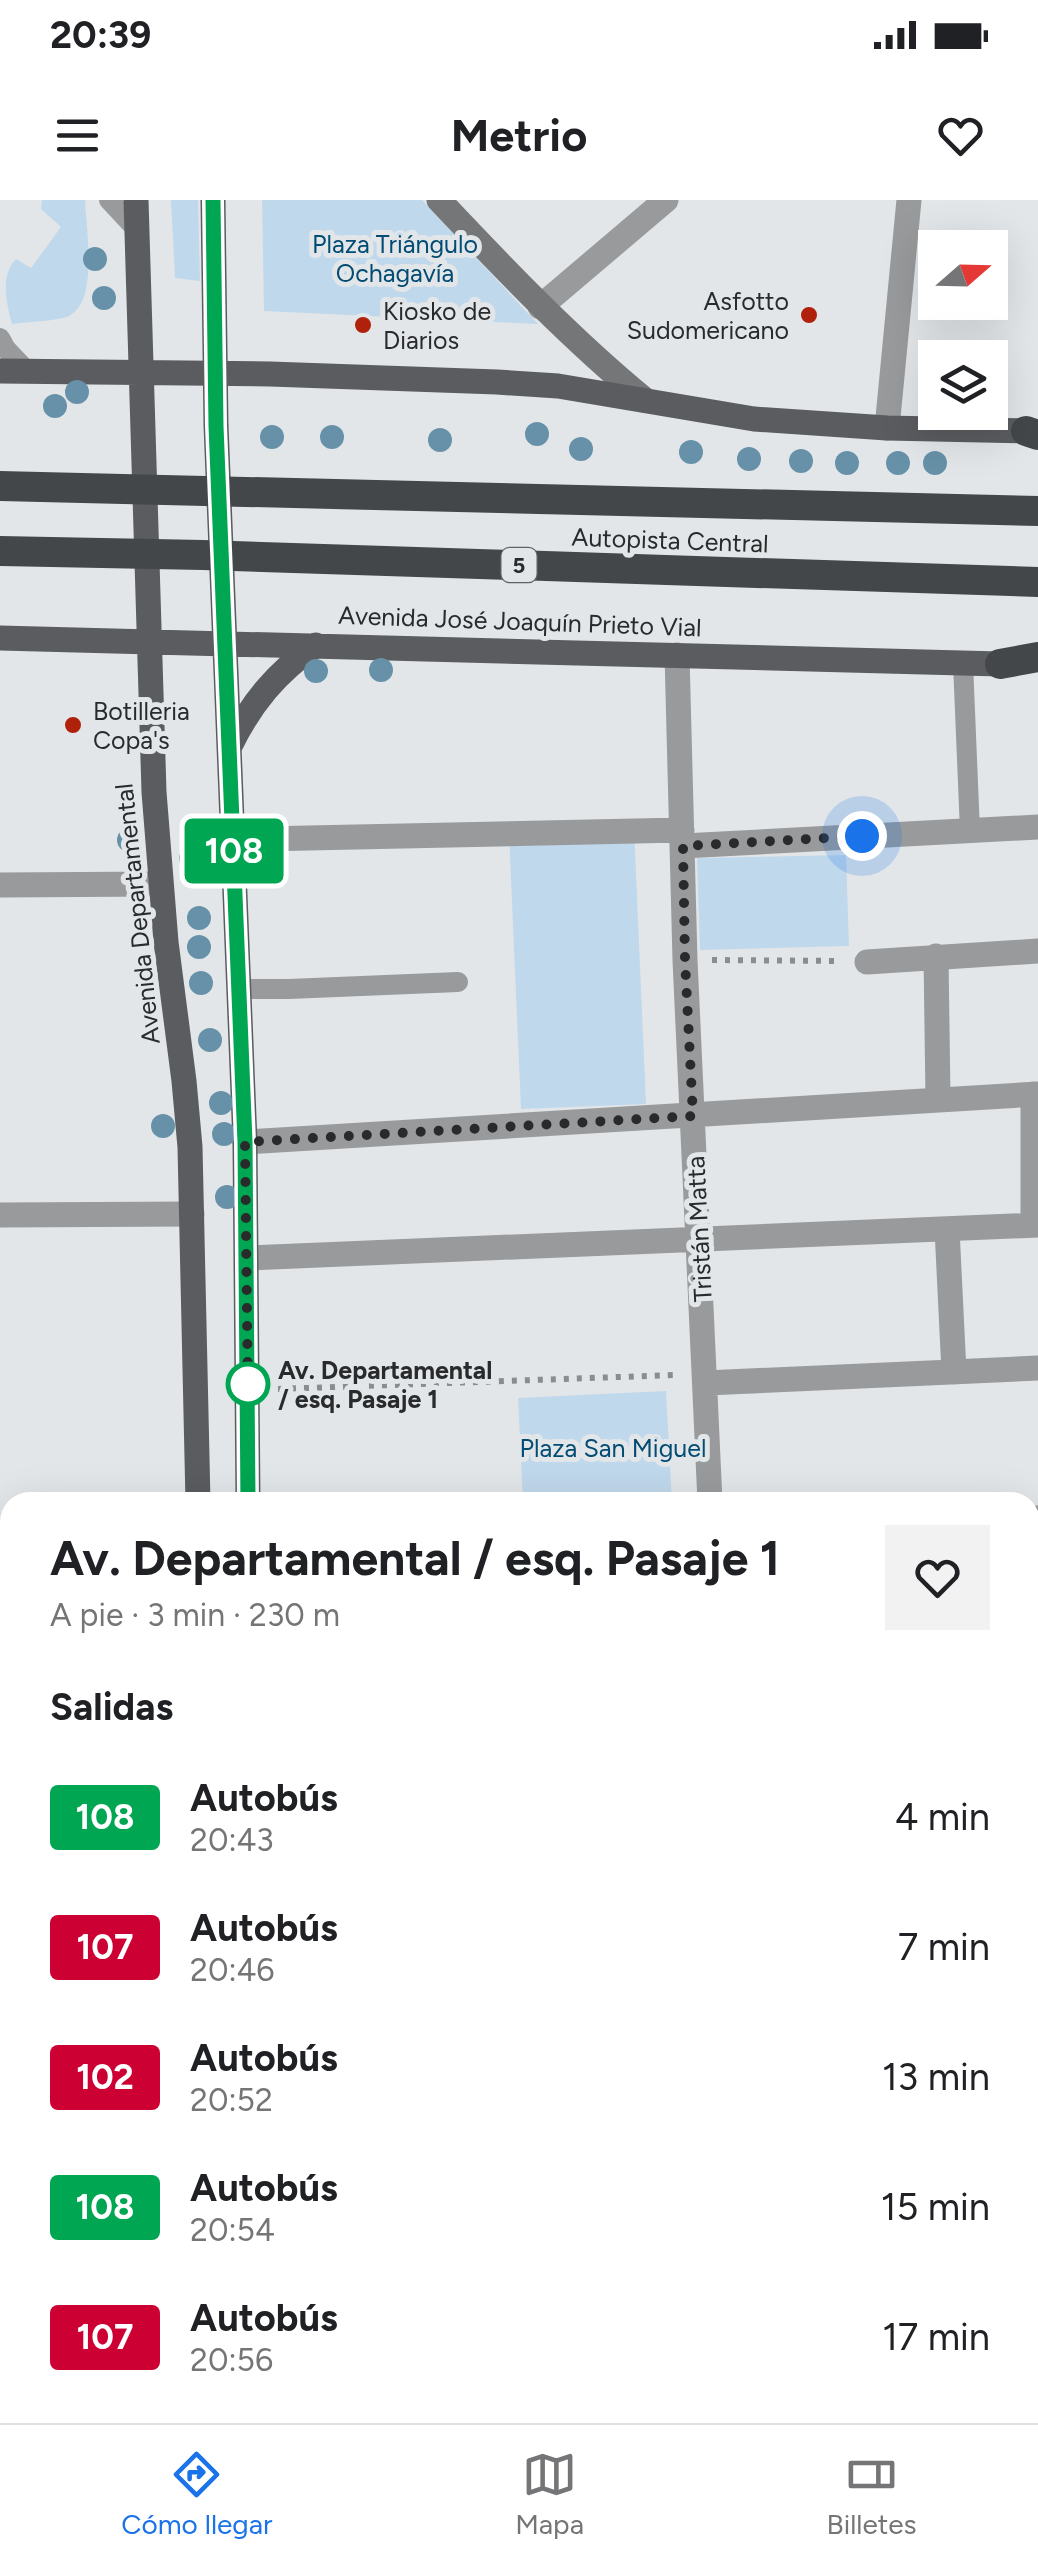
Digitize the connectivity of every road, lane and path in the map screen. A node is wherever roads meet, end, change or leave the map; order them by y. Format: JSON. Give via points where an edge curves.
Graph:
{"nodes":[{"id":1,"x":108,"y":200,"type":"edge"},
{"id":2,"x":136,"y":200,"type":"edge"},
{"id":3,"x":213,"y":200,"type":"edge"},
{"id":4,"x":439,"y":200,"type":"edge"},
{"id":5,"x":666,"y":200,"type":"edge"},
{"id":6,"x":909,"y":200,"type":"edge"},
{"id":7,"x":136,"y":228,"type":"junction"},
{"id":8,"x":540,"y":307,"type":"junction"},
{"id":9,"x":0,"y":338,"type":"edge"},
{"id":10,"x":26,"y":370,"type":"junction"},
{"id":11,"x":0,"y":371,"type":"edge"},
{"id":12,"x":139,"y":372,"type":"junction"},
{"id":13,"x":215,"y":374,"type":"junction"},
{"id":14,"x":645,"y":400,"type":"junction"},
{"id":15,"x":887,"y":428,"type":"junction"},
{"id":16,"x":1034,"y":432,"type":"edge"},
{"id":17,"x":0,"y":486,"type":"edge"},
{"id":18,"x":1038,"y":511,"type":"edge"},
{"id":19,"x":0,"y":551,"type":"edge"},
{"id":20,"x":1038,"y":582,"type":"edge"},
{"id":21,"x":0,"y":638,"type":"edge"},
{"id":22,"x":148,"y":641,"type":"junction"},
{"id":23,"x":225,"y":644,"type":"junction"},
{"id":24,"x":316,"y":645,"type":"junction"},
{"id":25,"x":678,"y":655,"type":"junction"},
{"id":26,"x":1038,"y":657,"type":"edge"},
{"id":27,"x":963,"y":663,"type":"junction"},
{"id":28,"x":1000,"y":664,"type":"junction"},
{"id":29,"x":1038,"y":665,"type":"edge"},
{"id":30,"x":230,"y":746,"type":"junction"},
{"id":31,"x":1038,"y":827,"type":"edge"},
{"id":32,"x":970,"y":831,"type":"junction"},
{"id":33,"x":261,"y":838,"type":"dead end"},
{"id":34,"x":683,"y":838,"type":"junction"},
{"id":35,"x":160,"y":884,"type":"junction"},
{"id":36,"x":0,"y":886,"type":"edge"},
{"id":37,"x":1038,"y":950,"type":"edge"},
{"id":38,"x":936,"y":956,"type":"junction"},
{"id":39,"x":685,"y":960,"type":"junction"},
{"id":40,"x":867,"y":962,"type":"joint"},
{"id":41,"x":458,"y":982,"type":"dead end"},
{"id":42,"x":240,"y":989,"type":"junction"},
{"id":43,"x":1036,"y":1094,"type":"edge"},
{"id":44,"x":938,"y":1099,"type":"junction"},
{"id":45,"x":693,"y":1116,"type":"junction"},
{"id":46,"x":245,"y":1142,"type":"junction"},
{"id":47,"x":192,"y":1214,"type":"junction"},
{"id":48,"x":0,"y":1215,"type":"edge"},
{"id":49,"x":1035,"y":1225,"type":"edge"},
{"id":50,"x":947,"y":1229,"type":"junction"},
{"id":51,"x":700,"y":1240,"type":"junction"},
{"id":52,"x":248,"y":1258,"type":"junction"},
{"id":53,"x":1038,"y":1368,"type":"edge"},
{"id":54,"x":954,"y":1372,"type":"junction"},
{"id":55,"x":706,"y":1378,"type":"junction"},
{"id":56,"x":278,"y":1389,"type":"dead end"},
{"id":57,"x":198,"y":1492,"type":"edge"},
{"id":58,"x":248,"y":1492,"type":"edge"},
{"id":59,"x":710,"y":1492,"type":"edge"}],
"edges":[{"from":1,"to":7,"type":"lane"},
{"from":2,"to":7,"type":"main road","name":"Avenida Departamental"},
{"from":3,"to":13,"type":"main road"},
{"from":4,"to":8,"type":"street"},
{"from":5,"to":8,"type":"street"},
{"from":6,"to":15,"type":"street"},
{"from":7,"to":12,"type":"main road","name":"Avenida Departamental"},
{"from":8,"to":14,"type":"street"},
{"from":9,"to":10,"type":"lane"},
{"from":10,"to":11,"type":"main road"},
{"from":10,"to":12,"type":"main road"},
{"from":12,"to":13,"type":"main road"},
{"from":12,"to":22,"type":"main road","name":"Avenida Departamental"},
{"from":13,"to":14,"type":"main road","via":[[497,382]]},
{"from":13,"to":23,"type":"main road"},
{"from":14,"to":15,"type":"main road","via":[[754,420]]},
{"from":15,"to":16,"type":"main road"},
{"from":17,"to":18,"type":"highway","name":"Autopista Central"},
{"from":19,"to":20,"type":"highway","name":"Autopista Central","number":"5"},
{"from":21,"to":22,"type":"main road","name":"Avenida José Joaquín Prieto Vial"},
{"from":22,"to":23,"type":"main road","name":"Avenida José Joaquín Prieto Vial"},
{"from":22,"to":35,"type":"main road","name":"Avenida Departamental"},
{"from":23,"to":24,"type":"main road","name":"Avenida José Joaquín Prieto Vial"},
{"from":23,"to":30,"type":"main road"},
{"from":24,"to":25,"type":"main road","name":"Avenida José Joaquín Prieto Vial"},
{"from":24,"to":30,"type":"main road","via":[[270,683]]},
{"from":25,"to":27,"type":"main road","name":"Avenida José Joaquín Prieto Vial"},
{"from":25,"to":34,"type":"street","name":"Tristán Matta"},
{"from":26,"to":28,"type":"highway"},
{"from":27,"to":28,"type":"main road","name":"Avenida José Joaquín Prieto Vial"},
{"from":27,"to":32,"type":"lane"},
{"from":28,"to":29,"type":"street","name":"Avenida José Joaquín Prieto Vial"},
{"from":30,"to":42,"type":"main road"},
{"from":31,"to":32,"type":"street"},
{"from":32,"to":34,"type":"street"},
{"from":33,"to":34,"type":"street"},
{"from":34,"to":39,"type":"street","name":"Tristán Matta"},
{"from":35,"to":36,"type":"street"},
{"from":35,"to":47,"type":"main road","name":"Avenida Departamental"},
{"from":37,"to":38,"type":"street"},
{"from":38,"to":40,"type":"street"},
{"from":38,"to":44,"type":"street"},
{"from":39,"to":40,"type":"path"},
{"from":39,"to":45,"type":"street","name":"Tristán Matta"},
{"from":41,"to":42,"type":"lane"},
{"from":42,"to":46,"type":"main road"},
{"from":43,"to":44,"type":"street"},
{"from":43,"to":49,"type":"street"},
{"from":44,"to":45,"type":"street"},
{"from":45,"to":46,"type":"street"},
{"from":45,"to":51,"type":"street","name":"Tristán Matta"},
{"from":46,"to":52,"type":"main road"},
{"from":47,"to":48,"type":"street"},
{"from":47,"to":57,"type":"main road","name":"Avenida Departamental"},
{"from":49,"to":50,"type":"street"},
{"from":50,"to":51,"type":"street"},
{"from":50,"to":54,"type":"street"},
{"from":51,"to":52,"type":"street"},
{"from":51,"to":55,"type":"street","name":"Tristán Matta"},
{"from":52,"to":58,"type":"main road"},
{"from":53,"to":54,"type":"street"},
{"from":54,"to":55,"type":"street"},
{"from":55,"to":56,"type":"path"},
{"from":55,"to":59,"type":"street","name":"Tristán Matta"}]}
